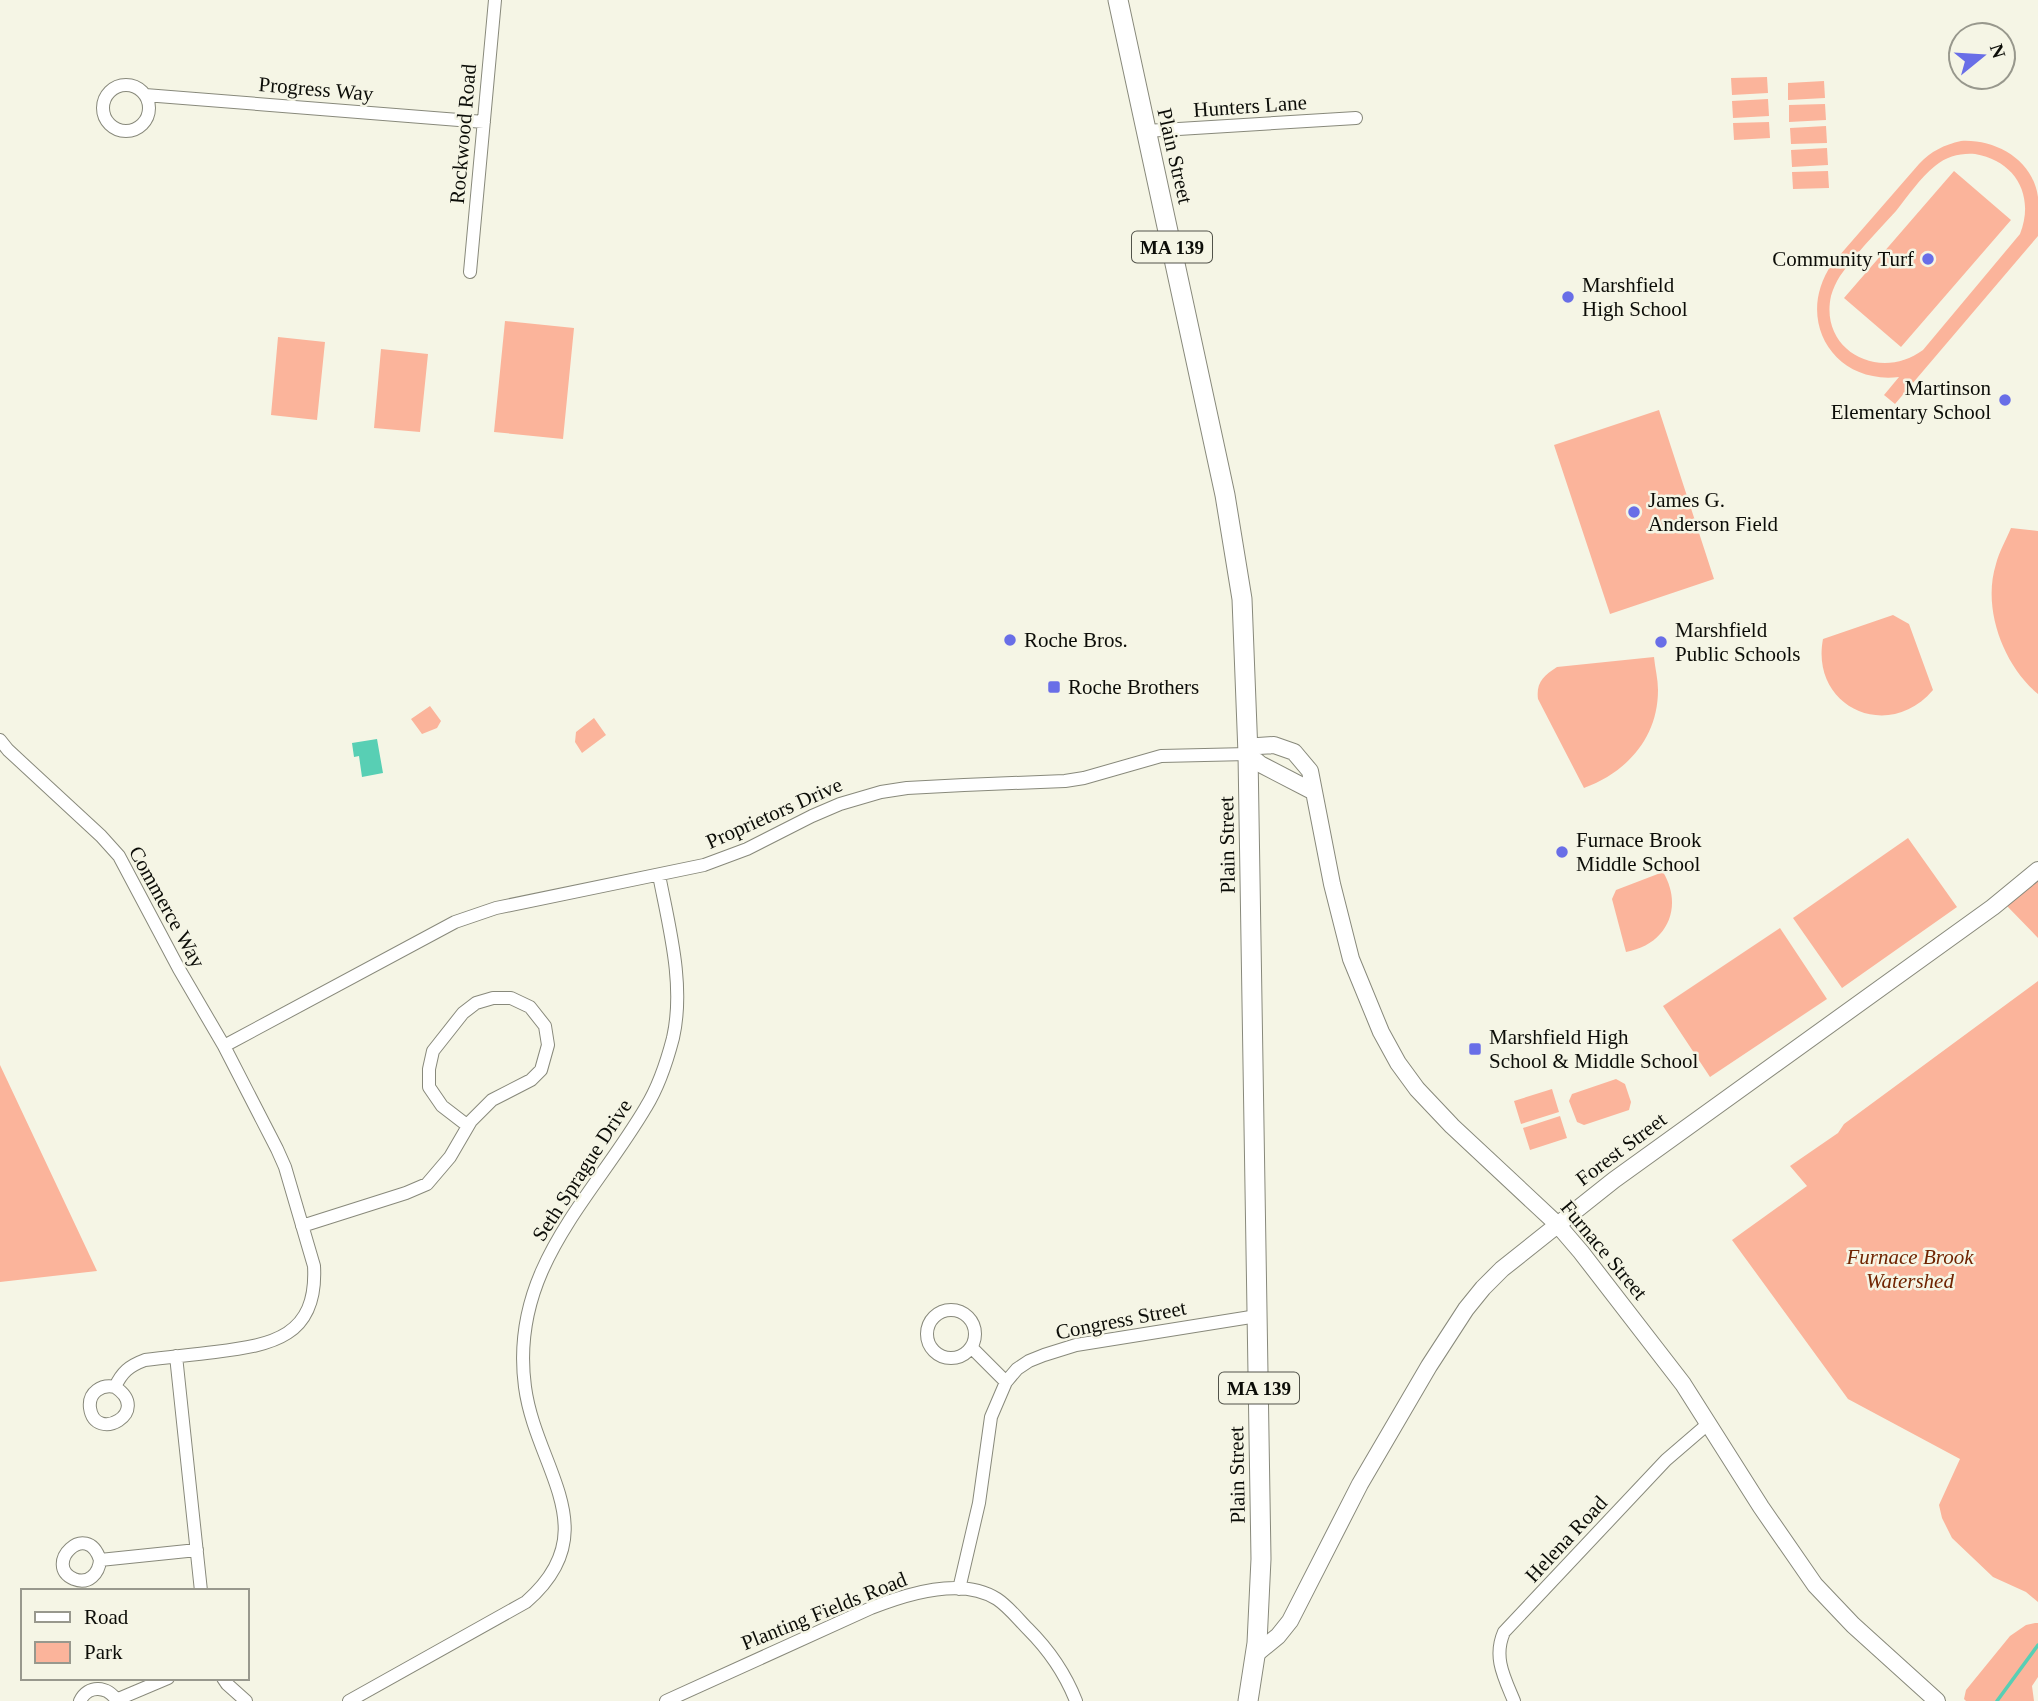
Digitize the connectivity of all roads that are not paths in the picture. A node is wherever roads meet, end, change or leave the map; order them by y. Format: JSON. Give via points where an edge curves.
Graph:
{"nodes":[{"id":1,"x":495,"y":0,"type":"edge"},
{"id":2,"x":1118,"y":0,"type":"edge"},
{"id":3,"x":145,"y":95,"type":"dead end"},
{"id":4,"x":1356,"y":118,"type":"dead end"},
{"id":5,"x":484,"y":122,"type":"junction"},
{"id":6,"x":1146,"y":131,"type":"junction"},
{"id":7,"x":470,"y":272,"type":"dead end"},
{"id":8,"x":0,"y":740,"type":"edge"},
{"id":9,"x":1248,"y":754,"type":"junction"},
{"id":10,"x":1314,"y":792,"type":"junction"},
{"id":11,"x":2038,"y":870,"type":"edge"},
{"id":12,"x":659,"y":875,"type":"junction"},
{"id":13,"x":224,"y":1046,"type":"junction"},
{"id":14,"x":468,"y":1126,"type":"junction"},
{"id":15,"x":1557,"y":1224,"type":"junction"},
{"id":16,"x":302,"y":1226,"type":"junction"},
{"id":17,"x":1257,"y":1316,"type":"junction"},
{"id":18,"x":971,"y":1347,"type":"dead end"},
{"id":19,"x":176,"y":1356,"type":"junction"},
{"id":20,"x":1006,"y":1382,"type":"junction"},
{"id":21,"x":115,"y":1387,"type":"dead end"},
{"id":22,"x":1709,"y":1423,"type":"junction"},
{"id":23,"x":197,"y":1550,"type":"junction"},
{"id":24,"x":100,"y":1560,"type":"dead end"},
{"id":25,"x":201,"y":1589,"type":"edge"},
{"id":26,"x":959,"y":1589,"type":"junction"},
{"id":27,"x":1256,"y":1654,"type":"junction"},
{"id":28,"x":163,"y":1680,"type":"edge"},
{"id":29,"x":224,"y":1680,"type":"edge"},
{"id":30,"x":116,"y":1700,"type":"edge"},
{"id":31,"x":80,"y":1701,"type":"edge"},
{"id":32,"x":246,"y":1701,"type":"edge"},
{"id":33,"x":349,"y":1701,"type":"edge"},
{"id":34,"x":666,"y":1701,"type":"edge"},
{"id":35,"x":1076,"y":1701,"type":"edge"},
{"id":36,"x":1248,"y":1701,"type":"edge"},
{"id":37,"x":1514,"y":1701,"type":"edge"},
{"id":38,"x":1937,"y":1701,"type":"edge"}],
"edges":[{"from":1,"to":5,"type":"street","name":"Rockwood Road"},
{"from":2,"to":6,"type":"main road","name":"Plain Street","number":"MA 139"},
{"from":3,"to":5,"type":"street","name":"Progress Way"},
{"from":4,"to":6,"type":"street","name":"Hunters Lane"},
{"from":5,"to":7,"type":"street","name":"Rockwood Road"},
{"from":6,"to":9,"type":"main road","name":"Plain Street","number":"MA 139","via":[[1237,557]]},
{"from":8,"to":13,"type":"street","name":"Commerce Way","via":[[119,856]]},
{"from":9,"to":10,"type":"main road"},
{"from":9,"to":10,"type":"main road","name":"Furnace Street","via":[[1265,745],[1294,752],[1310,771]]},
{"from":9,"to":12,"type":"street","name":"Proprietors Drive","via":[[1161,756],[1065,782],[881,792],[840,804],[725,858]]},
{"from":9,"to":17,"type":"main road","name":"Plain Street","number":"MA 139"},
{"from":10,"to":15,"type":"main road","name":"Furnace Street","via":[[1345,940],[1390,1049],[1427,1102]]},
{"from":11,"to":15,"type":"main road","name":"Forest Street"},
{"from":12,"to":13,"type":"street","name":"Proprietors Drive","via":[[475,914]]},
{"from":12,"to":33,"type":"street","name":"Seth Sprague Drive","via":[[676,980],[667,1058],[647,1107],[547,1257],[527,1326],[524,1364],[529,1407],[566,1521],[559,1558],[541,1589],[526,1602]]},
{"from":13,"to":16,"type":"street","name":"Commerce Way","via":[[285,1167]]},
{"from":14,"to":14,"type":"street","via":[[442,1106],[429,1087],[433,1051],[476,1003],[512,998],[530,1007],[545,1026],[548,1045],[541,1070],[492,1100]]},
{"from":14,"to":16,"type":"street","via":[[427,1184]]},
{"from":15,"to":22,"type":"main road","name":"Furnace Street","via":[[1655,1346]]},
{"from":15,"to":27,"type":"main road","name":"Forest Street","via":[[1493,1278],[1456,1322],[1360,1484],[1290,1621]]},
{"from":16,"to":19,"type":"street","name":"Commerce Way","via":[[315,1282],[311,1301],[295,1328],[255,1347]]},
{"from":17,"to":20,"type":"street","name":"Congress Street","via":[[1058,1350],[1017,1369]]},
{"from":17,"to":27,"type":"main road","name":"Plain Street","number":"MA 139","via":[[1261,1559]]},
{"from":18,"to":20,"type":"street"},
{"from":19,"to":21,"type":"street","name":"Commerce Way","via":[[134,1364]]},
{"from":19,"to":23,"type":"street"},
{"from":20,"to":26,"type":"street","name":"Congress Street","via":[[991,1417],[979,1503]]},
{"from":22,"to":37,"type":"street","name":"Helena Road","via":[[1666,1460],[1504,1632],[1498,1654]]},
{"from":22,"to":38,"type":"main road","name":"Furnace Street","via":[[1766,1515],[1826,1598]]},
{"from":23,"to":24,"type":"street"},
{"from":23,"to":25,"type":"street"},
{"from":26,"to":34,"type":"street","name":"Planting Fields Road","via":[[921,1592],[883,1603]]},
{"from":26,"to":35,"type":"street","name":"Planting Fields Road","via":[[984,1593],[1005,1605],[1054,1659]]},
{"from":27,"to":36,"type":"main road","name":"Plain Street","number":"MA 139"},
{"from":28,"to":30,"type":"street"},
{"from":29,"to":32,"type":"street"},
{"from":30,"to":31,"type":"street","via":[[98,1688]]}]}
